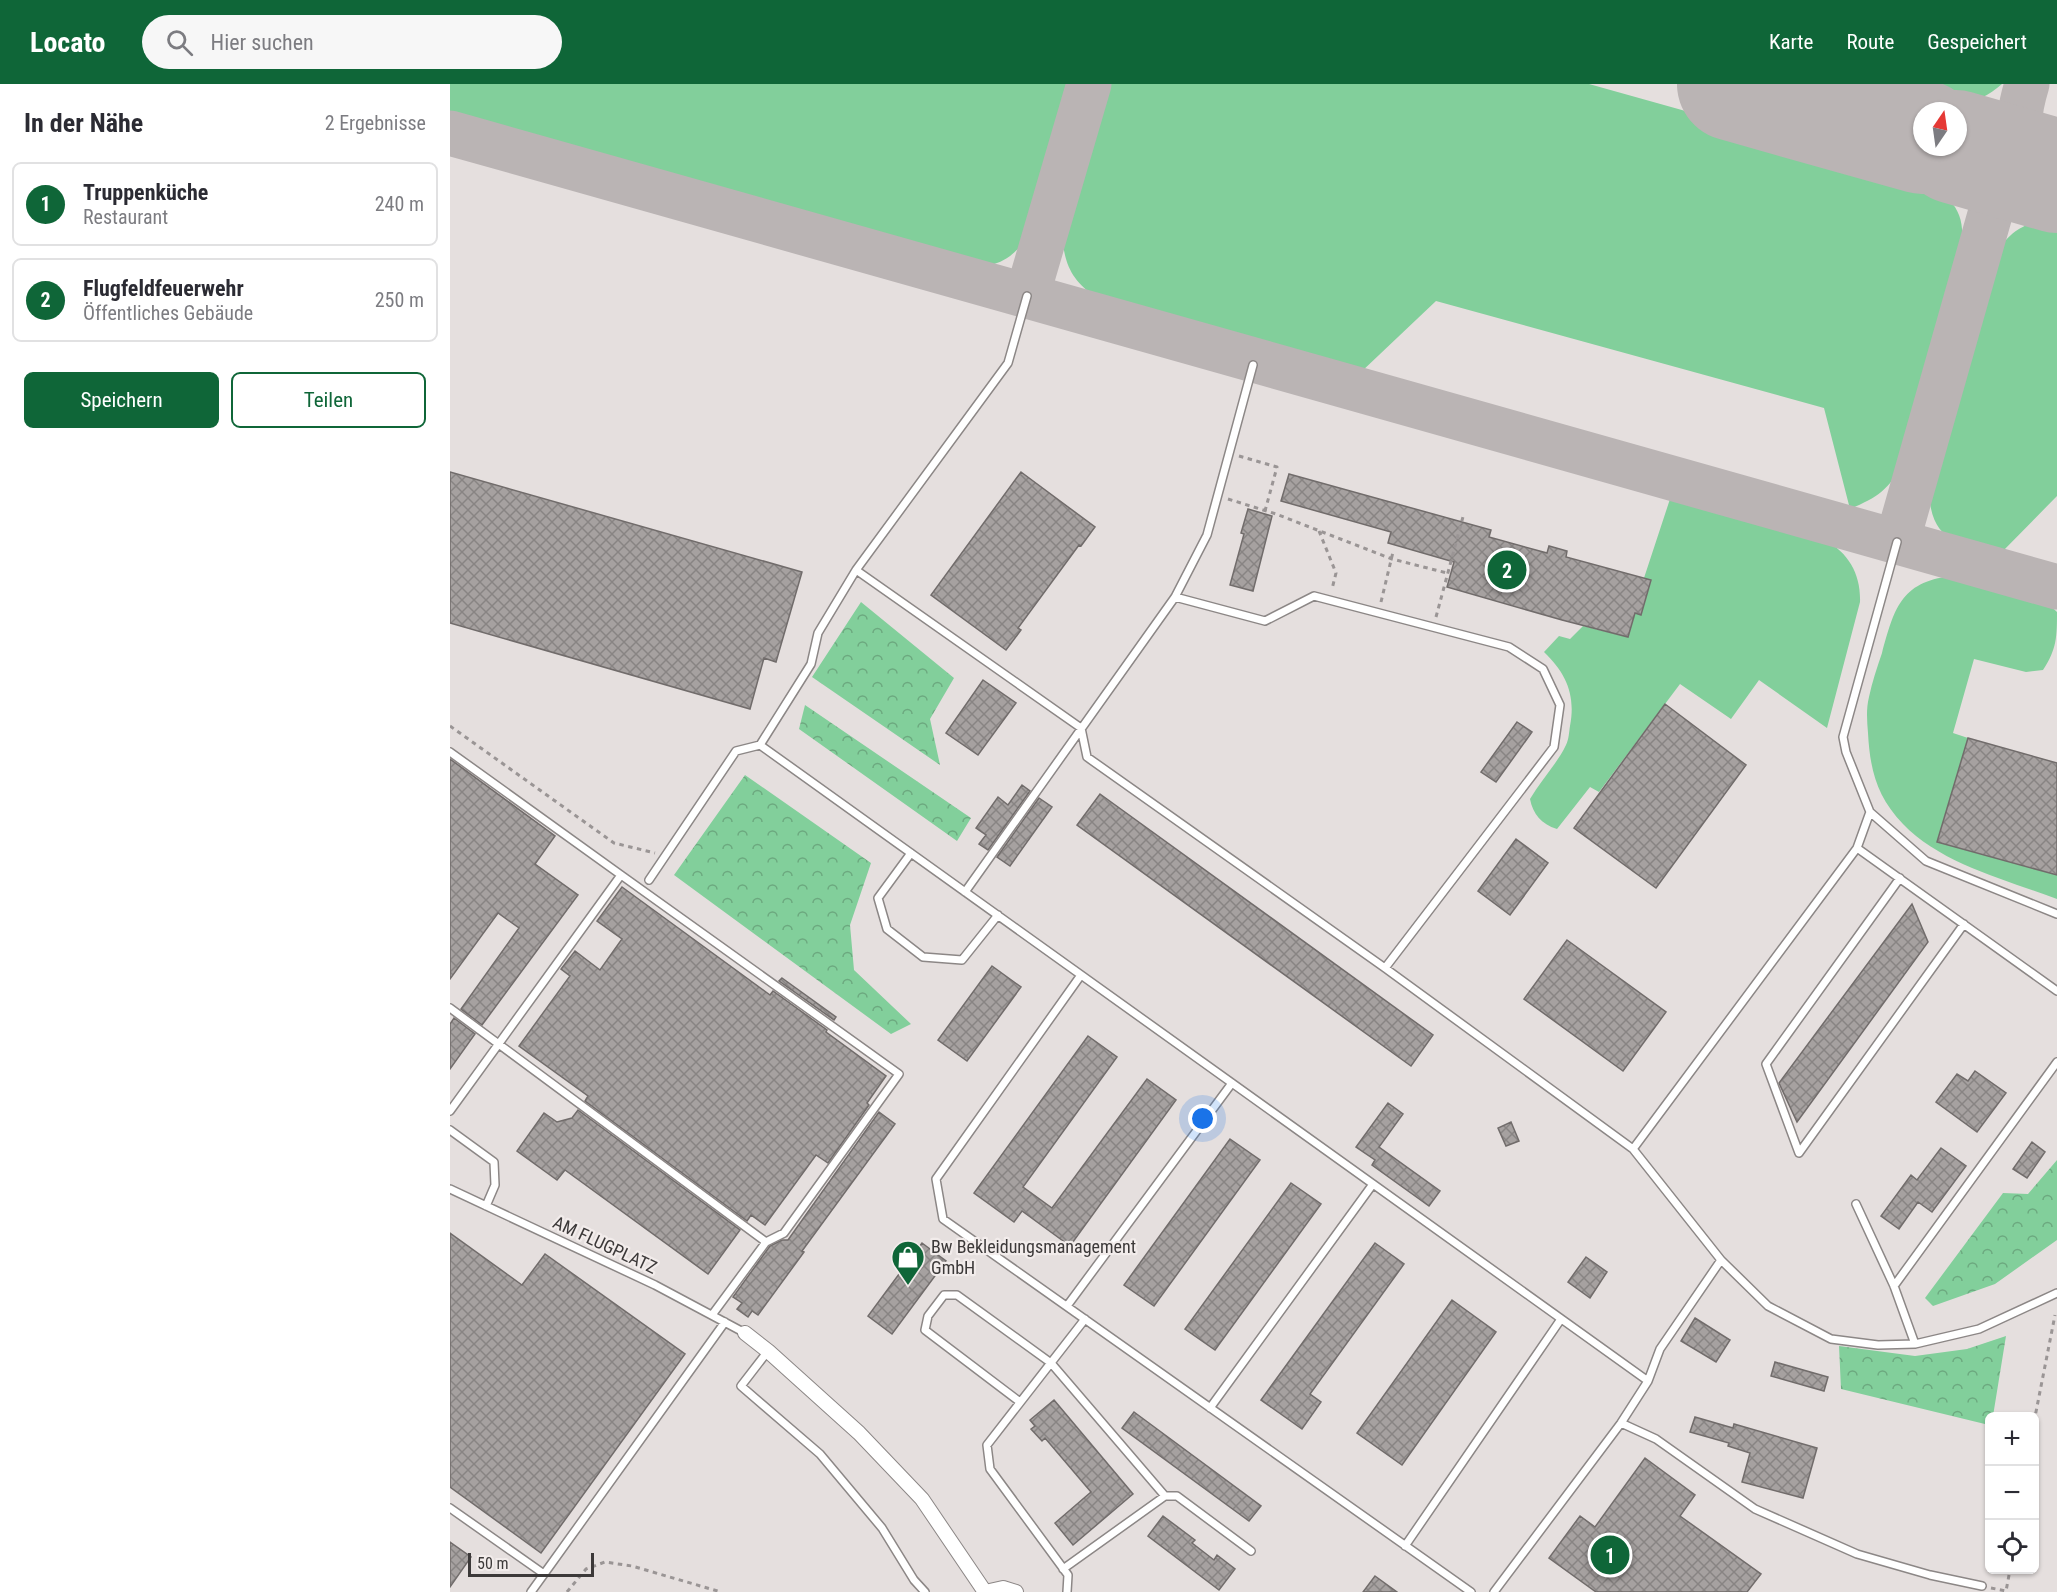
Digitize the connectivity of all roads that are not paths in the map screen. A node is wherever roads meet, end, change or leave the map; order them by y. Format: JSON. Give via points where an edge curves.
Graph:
{"nodes":[{"id":1,"x":1028,"y":296,"type":"dead end"},
{"id":2,"x":1253,"y":365,"type":"dead end"},
{"id":3,"x":1897,"y":542,"type":"dead end"},
{"id":4,"x":856,"y":570,"type":"junction"},
{"id":5,"x":1175,"y":597,"type":"junction"},
{"id":6,"x":1081,"y":728,"type":"junction"},
{"id":7,"x":760,"y":745,"type":"junction"},
{"id":8,"x":450,"y":752,"type":"edge"},
{"id":9,"x":1870,"y":812,"type":"junction"},
{"id":10,"x":1857,"y":848,"type":"junction"},
{"id":11,"x":911,"y":853,"type":"junction"},
{"id":12,"x":621,"y":875,"type":"junction"},
{"id":13,"x":1900,"y":878,"type":"junction"},
{"id":14,"x":649,"y":880,"type":"dead end"},
{"id":15,"x":965,"y":892,"type":"junction"},
{"id":16,"x":2057,"y":914,"type":"edge"},
{"id":17,"x":998,"y":915,"type":"junction"},
{"id":18,"x":1964,"y":924,"type":"junction"},
{"id":19,"x":1385,"y":968,"type":"junction"},
{"id":20,"x":1081,"y":975,"type":"junction"},
{"id":21,"x":2057,"y":991,"type":"edge"},
{"id":22,"x":450,"y":1008,"type":"edge"},
{"id":23,"x":498,"y":1044,"type":"junction"},
{"id":24,"x":2057,"y":1062,"type":"edge"},
{"id":25,"x":1232,"y":1083,"type":"junction"},
{"id":26,"x":450,"y":1111,"type":"edge"},
{"id":27,"x":450,"y":1130,"type":"edge"},
{"id":28,"x":1633,"y":1149,"type":"junction"},
{"id":29,"x":1373,"y":1184,"type":"junction"},
{"id":30,"x":450,"y":1189,"type":"edge"},
{"id":31,"x":1856,"y":1204,"type":"dead end"},
{"id":32,"x":486,"y":1206,"type":"junction"},
{"id":33,"x":766,"y":1242,"type":"junction"},
{"id":34,"x":1720,"y":1260,"type":"junction"},
{"id":35,"x":1894,"y":1286,"type":"junction"},
{"id":36,"x":2057,"y":1293,"type":"edge"},
{"id":37,"x":1067,"y":1306,"type":"junction"},
{"id":38,"x":712,"y":1315,"type":"junction"},
{"id":39,"x":1085,"y":1319,"type":"junction"},
{"id":40,"x":1561,"y":1319,"type":"junction"},
{"id":41,"x":725,"y":1322,"type":"junction"},
{"id":42,"x":745,"y":1333,"type":"joint"},
{"id":43,"x":1915,"y":1344,"type":"junction"},
{"id":44,"x":768,"y":1351,"type":"junction"},
{"id":45,"x":1051,"y":1363,"type":"junction"},
{"id":46,"x":1648,"y":1381,"type":"junction"},
{"id":47,"x":1020,"y":1402,"type":"junction"},
{"id":48,"x":1210,"y":1408,"type":"junction"},
{"id":49,"x":1621,"y":1423,"type":"junction"},
{"id":50,"x":1165,"y":1496,"type":"junction"},
{"id":51,"x":450,"y":1508,"type":"edge"},
{"id":52,"x":1405,"y":1546,"type":"junction"},
{"id":53,"x":1251,"y":1551,"type":"dead end"},
{"id":54,"x":1064,"y":1569,"type":"junction"},
{"id":55,"x":544,"y":1574,"type":"junction"},
{"id":56,"x":1982,"y":1586,"type":"road end"},
{"id":57,"x":1497,"y":1591,"type":"edge"},
{"id":58,"x":531,"y":1592,"type":"edge"},
{"id":59,"x":926,"y":1592,"type":"edge"},
{"id":60,"x":985,"y":1592,"type":"edge"},
{"id":61,"x":1016,"y":1592,"type":"edge"},
{"id":62,"x":1067,"y":1592,"type":"edge"},
{"id":63,"x":1471,"y":1592,"type":"edge"}],
"edges":[{"from":1,"to":4,"type":"lane","via":[[1008,363]]},
{"from":2,"to":5,"type":"lane","via":[[1207,535]]},
{"from":3,"to":9,"type":"lane","via":[[1843,737]]},
{"from":4,"to":6,"type":"lane"},
{"from":4,"to":7,"type":"lane","via":[[818,633],[811,664]]},
{"from":5,"to":6,"type":"lane"},
{"from":5,"to":19,"type":"lane","via":[[1265,621],[1314,596],[1509,647],[1543,669],[1560,705],[1554,747]]},
{"from":6,"to":15,"type":"lane"},
{"from":6,"to":19,"type":"lane","via":[[1087,758]]},
{"from":7,"to":11,"type":"lane"},
{"from":7,"to":14,"type":"lane","via":[[736,751]]},
{"from":8,"to":12,"type":"lane"},
{"from":9,"to":10,"type":"lane"},
{"from":9,"to":16,"type":"lane","via":[[1926,861]]},
{"from":10,"to":13,"type":"lane"},
{"from":10,"to":28,"type":"lane"},
{"from":11,"to":15,"type":"lane"},
{"from":11,"to":17,"type":"lane","via":[[878,897],[887,929],[923,957],[962,960]]},
{"from":12,"to":23,"type":"lane"},
{"from":12,"to":33,"type":"lane","via":[[899,1074],[784,1233]]},
{"from":13,"to":18,"type":"lane"},
{"from":13,"to":18,"type":"lane","via":[[1766,1064],[1799,1153]]},
{"from":15,"to":17,"type":"lane"},
{"from":17,"to":20,"type":"lane"},
{"from":18,"to":21,"type":"lane"},
{"from":19,"to":28,"type":"lane"},
{"from":20,"to":25,"type":"lane"},
{"from":20,"to":37,"type":"lane","via":[[936,1179],[943,1219]]},
{"from":22,"to":23,"type":"lane"},
{"from":23,"to":26,"type":"lane"},
{"from":23,"to":33,"type":"lane"},
{"from":24,"to":35,"type":"lane"},
{"from":25,"to":29,"type":"lane"},
{"from":25,"to":37,"type":"lane"},
{"from":27,"to":32,"type":"lane","via":[[494,1162],[495,1185]]},
{"from":28,"to":34,"type":"lane"},
{"from":29,"to":40,"type":"lane"},
{"from":29,"to":48,"type":"lane"},
{"from":30,"to":32,"type":"lane","name":"AM FLUGPLATZ"},
{"from":31,"to":35,"type":"lane"},
{"from":32,"to":38,"type":"lane","name":"AM FLUGPLATZ"},
{"from":33,"to":38,"type":"lane"},
{"from":34,"to":43,"type":"lane","via":[[1768,1306],[1831,1339],[1878,1345]]},
{"from":34,"to":46,"type":"lane","via":[[1660,1349]]},
{"from":35,"to":43,"type":"lane"},
{"from":36,"to":43,"type":"lane","via":[[1979,1329]]},
{"from":37,"to":39,"type":"lane"},
{"from":38,"to":41,"type":"lane","name":"AM FLUGPLATZ"},
{"from":39,"to":45,"type":"lane"},
{"from":39,"to":48,"type":"lane"},
{"from":40,"to":46,"type":"lane"},
{"from":40,"to":52,"type":"lane"},
{"from":41,"to":42,"type":"lane","name":"AM FLUGPLATZ"},
{"from":41,"to":55,"type":"lane"},
{"from":42,"to":44,"type":"street"},
{"from":44,"to":59,"type":"lane","via":[[741,1386],[820,1454],[882,1528],[914,1580]]},
{"from":44,"to":60,"type":"street","via":[[859,1433],[922,1499]]},
{"from":45,"to":47,"type":"lane"},
{"from":45,"to":47,"type":"lane","via":[[957,1295],[944,1295],[928,1317],[925,1330]]},
{"from":45,"to":50,"type":"lane"},
{"from":46,"to":49,"type":"lane"},
{"from":47,"to":54,"type":"lane","via":[[987,1445],[990,1469]]},
{"from":48,"to":52,"type":"lane"},
{"from":49,"to":56,"type":"lane","via":[[1656,1438],[1764,1514],[1857,1554]]},
{"from":49,"to":57,"type":"lane"},
{"from":50,"to":53,"type":"lane","via":[[1177,1496]]},
{"from":50,"to":54,"type":"lane"},
{"from":51,"to":55,"type":"lane"},
{"from":52,"to":63,"type":"lane"},
{"from":54,"to":62,"type":"lane","via":[[1068,1575]]},
{"from":55,"to":58,"type":"lane"},
{"from":60,"to":61,"type":"street","via":[[1003,1588]]}]}
